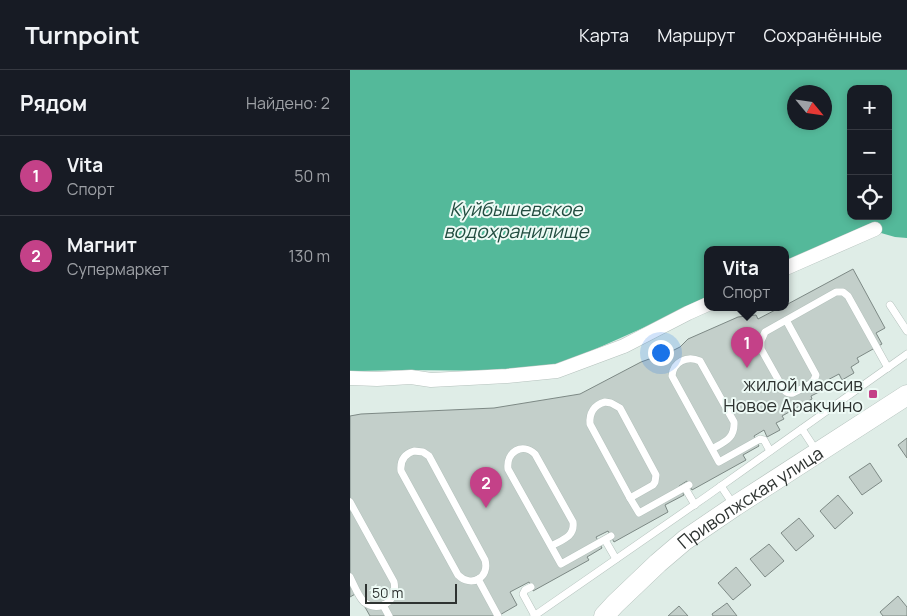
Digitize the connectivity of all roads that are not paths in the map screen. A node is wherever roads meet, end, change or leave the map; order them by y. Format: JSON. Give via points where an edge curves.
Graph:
{"nodes":[{"id":1,"x":875,"y":229,"type":"dead end"},
{"id":2,"x":789,"y":267,"type":"edge"},
{"id":3,"x":890,"y":305,"type":"dead end"},
{"id":4,"x":704,"y":306,"type":"edge"},
{"id":5,"x":786,"y":320,"type":"junction"},
{"id":6,"x":907,"y":332,"type":"edge"},
{"id":7,"x":907,"y":354,"type":"edge"},
{"id":8,"x":888,"y":368,"type":"junction"},
{"id":9,"x":350,"y":378,"type":"edge"},
{"id":10,"x":907,"y":395,"type":"edge"},
{"id":11,"x":802,"y":429,"type":"junction"},
{"id":12,"x":712,"y":449,"type":"junction"},
{"id":13,"x":770,"y":451,"type":"junction"},
{"id":14,"x":818,"y":452,"type":"junction"},
{"id":15,"x":721,"y":486,"type":"junction"},
{"id":16,"x":630,"y":498,"type":"junction"},
{"id":17,"x":350,"y":502,"type":"edge"},
{"id":18,"x":695,"y":505,"type":"junction"},
{"id":19,"x":735,"y":506,"type":"junction"},
{"id":20,"x":551,"y":546,"type":"junction"},
{"id":21,"x":616,"y":559,"type":"junction"},
{"id":22,"x":350,"y":577,"type":"edge"},
{"id":23,"x":478,"y":579,"type":"junction"},
{"id":24,"x":531,"y":587,"type":"dead end"},
{"id":25,"x":383,"y":605,"type":"junction"},
{"id":26,"x":389,"y":616,"type":"edge"},
{"id":27,"x":498,"y":616,"type":"edge"},
{"id":28,"x":535,"y":616,"type":"edge"},
{"id":29,"x":604,"y":616,"type":"edge"}],
"edges":[{"from":1,"to":2,"type":"street"},
{"from":3,"to":6,"type":"lane"},
{"from":4,"to":9,"type":"street","via":[[624,346],[557,371],[430,380],[411,377]]},
{"from":5,"to":5,"type":"lane","via":[[816,375],[812,382],[790,393],[784,390],[761,346],[765,332]]},
{"from":5,"to":8,"type":"lane","via":[[836,292],[843,292]]},
{"from":7,"to":8,"type":"lane"},
{"from":8,"to":11,"type":"lane"},
{"from":10,"to":14,"type":"main road","name":"Приволжская улица"},
{"from":11,"to":13,"type":"lane"},
{"from":11,"to":14,"type":"lane"},
{"from":12,"to":12,"type":"lane","via":[[672,376],[676,365],[686,358],[700,361],[734,422],[731,437]]},
{"from":12,"to":13,"type":"lane","via":[[719,462],[760,439]]},
{"from":13,"to":15,"type":"lane"},
{"from":14,"to":19,"type":"main road","name":"Приволжская улица"},
{"from":15,"to":18,"type":"lane"},
{"from":15,"to":19,"type":"lane"},
{"from":16,"to":16,"type":"lane","via":[[590,424],[592,410],[600,403],[611,403],[620,408],[656,475],[653,485]]},
{"from":16,"to":18,"type":"lane","via":[[639,513],[687,487]]},
{"from":17,"to":25,"type":"lane","via":[[394,582],[393,595]]},
{"from":18,"to":21,"type":"lane"},
{"from":19,"to":29,"type":"main road","name":"Приволжская улица","via":[[685,540]]},
{"from":20,"to":20,"type":"lane","via":[[508,469],[507,463],[514,451],[527,449],[535,454],[573,522],[571,534]]},
{"from":20,"to":21,"type":"lane","via":[[561,564],[608,538]]},
{"from":21,"to":28,"type":"lane"},
{"from":22,"to":25,"type":"lane","via":[[366,603]]},
{"from":23,"to":23,"type":"lane","via":[[470,581],[458,575],[401,471],[402,460],[410,452],[423,452],[428,456],[485,560],[486,568]]},
{"from":23,"to":27,"type":"lane"},
{"from":24,"to":28,"type":"lane","via":[[523,594]]},
{"from":25,"to":26,"type":"lane"}]}
